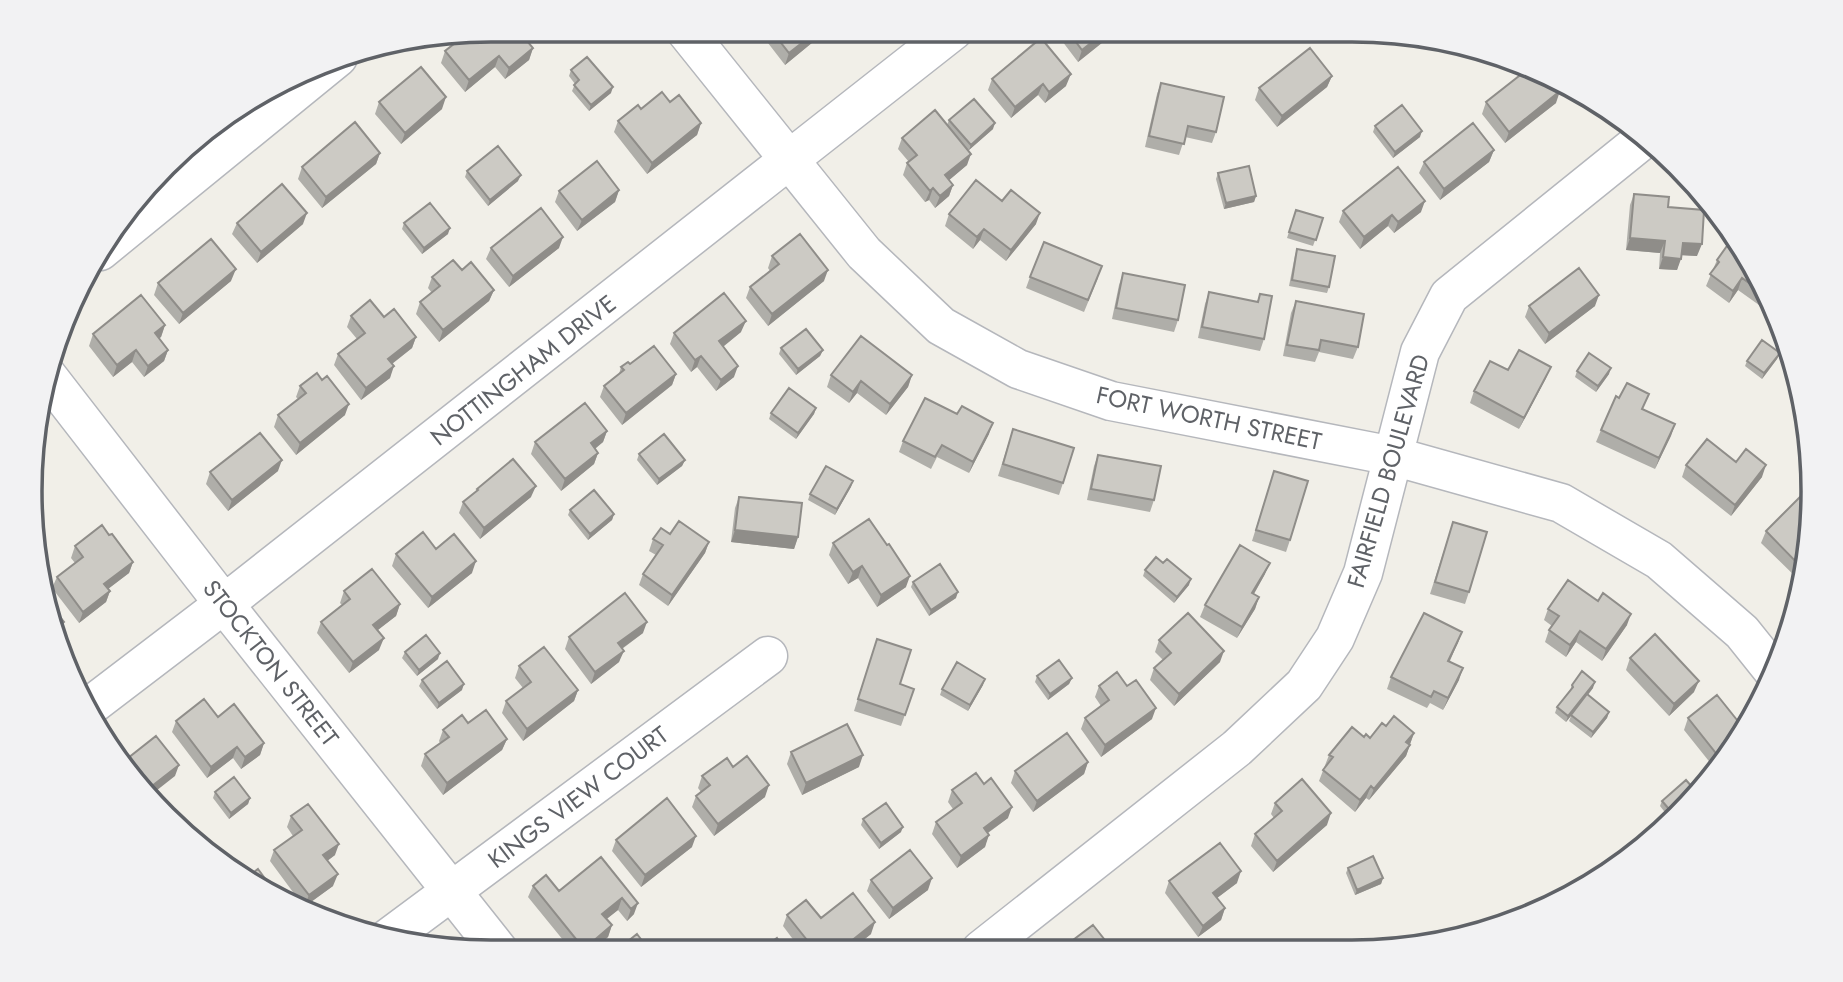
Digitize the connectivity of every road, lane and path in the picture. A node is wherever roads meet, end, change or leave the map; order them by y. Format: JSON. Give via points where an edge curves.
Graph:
{"nodes":[{"id":1,"x":695,"y":42,"type":"edge"},
{"id":2,"x":939,"y":42,"type":"edge"},
{"id":3,"x":310,"y":80,"type":"edge"},
{"id":4,"x":1637,"y":144,"type":"edge"},
{"id":5,"x":790,"y":160,"type":"junction"},
{"id":6,"x":128,"y":229,"type":"edge"},
{"id":7,"x":55,"y":386,"type":"edge"},
{"id":8,"x":1393,"y":456,"type":"junction"},
{"id":9,"x":224,"y":604,"type":"junction"},
{"id":10,"x":768,"y":656,"type":"dead end"},
{"id":11,"x":1767,"y":663,"type":"edge"},
{"id":12,"x":95,"y":702,"type":"edge"},
{"id":13,"x":452,"y":891,"type":"junction"},
{"id":14,"x":399,"y":930,"type":"edge"},
{"id":15,"x":490,"y":940,"type":"edge"},
{"id":16,"x":994,"y":940,"type":"edge"}],
"edges":[{"from":1,"to":5,"type":"street","name":"FORT WORTH STREET"},
{"from":2,"to":5,"type":"street","name":"NOTTINGHAM DRIVE"},
{"from":3,"to":6,"type":"street"},
{"from":4,"to":8,"type":"street","name":"FAIRFIELD BOULEVARD","via":[[1448,296],[1420,352]]},
{"from":5,"to":8,"type":"street","name":"FORT WORTH STREET","via":[[864,253],[941,326],[1018,369],[1111,401]]},
{"from":5,"to":9,"type":"street","name":"NOTTINGHAM DRIVE"},
{"from":7,"to":9,"type":"street","name":"STOCKTON STREET"},
{"from":8,"to":11,"type":"street","name":"FORT WORTH STREET","via":[[1561,503],[1659,560],[1742,632]]},
{"from":8,"to":16,"type":"street","name":"FAIRFIELD BOULEVARD","via":[[1363,573],[1335,638],[1304,685],[1237,748]]},
{"from":9,"to":12,"type":"street","name":"NOTTINGHAM DRIVE"},
{"from":9,"to":13,"type":"street","name":"STOCKTON STREET"},
{"from":10,"to":13,"type":"street","name":"KINGS VIEW COURT"},
{"from":13,"to":14,"type":"street","name":"KINGS VIEW COURT"},
{"from":13,"to":15,"type":"street","name":"STOCKTON STREET"}]}
